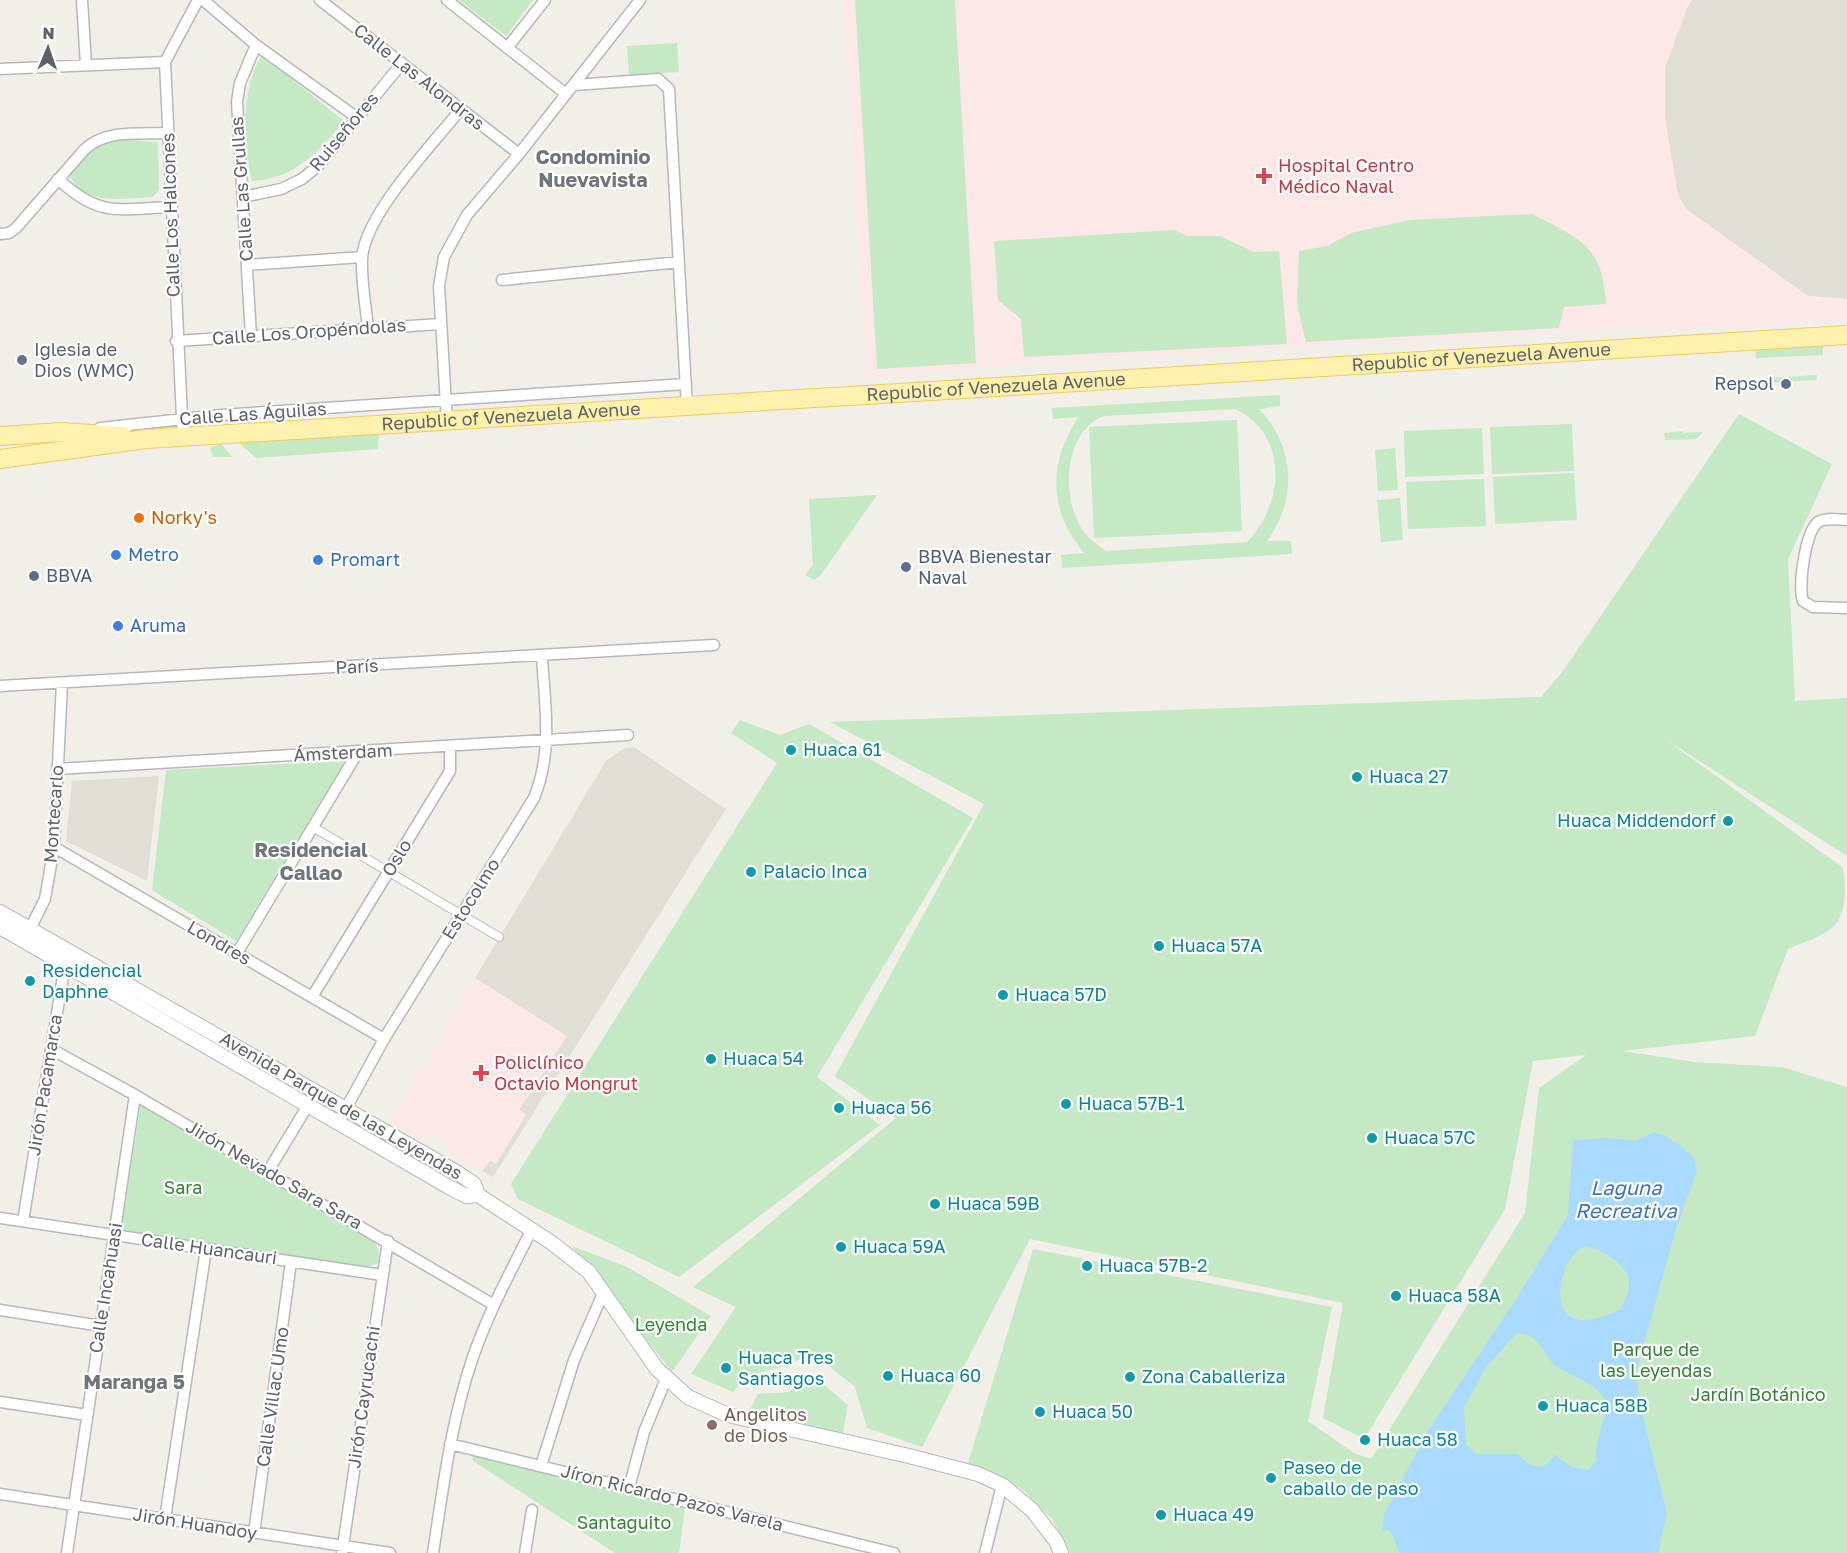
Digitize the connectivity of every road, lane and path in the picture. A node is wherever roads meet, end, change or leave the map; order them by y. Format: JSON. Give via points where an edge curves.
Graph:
{"nodes":[{"id":1,"x":82,"y":0,"type":"edge"},
{"id":2,"x":201,"y":0,"type":"edge"},
{"id":3,"x":320,"y":0,"type":"edge"},
{"id":4,"x":447,"y":0,"type":"edge"},
{"id":5,"x":545,"y":0,"type":"edge"},
{"id":6,"x":640,"y":0,"type":"edge"},
{"id":7,"x":256,"y":45,"type":"junction"},
{"id":8,"x":507,"y":48,"type":"junction"},
{"id":9,"x":165,"y":62,"type":"junction"},
{"id":10,"x":402,"y":63,"type":"junction"},
{"id":11,"x":86,"y":65,"type":"junction"},
{"id":12,"x":0,"y":69,"type":"edge"},
{"id":13,"x":574,"y":85,"type":"junction"},
{"id":14,"x":566,"y":94,"type":"junction"},
{"id":15,"x":461,"y":109,"type":"junction"},
{"id":16,"x":357,"y":117,"type":"junction"},
{"id":17,"x":168,"y":133,"type":"junction"},
{"id":18,"x":519,"y":154,"type":"junction"},
{"id":19,"x":58,"y":179,"type":"junction"},
{"id":20,"x":243,"y":197,"type":"junction"},
{"id":21,"x":171,"y":207,"type":"junction"},
{"id":22,"x":0,"y":234,"type":"edge"},
{"id":23,"x":362,"y":257,"type":"junction"},
{"id":24,"x":679,"y":262,"type":"junction"},
{"id":25,"x":248,"y":265,"type":"junction"},
{"id":26,"x":502,"y":280,"type":"dead end"},
{"id":27,"x":441,"y":324,"type":"junction"},
{"id":28,"x":368,"y":328,"type":"junction"},
{"id":29,"x":1847,"y":335,"type":"edge"},
{"id":30,"x":251,"y":336,"type":"junction"},
{"id":31,"x":176,"y":341,"type":"junction"},
{"id":32,"x":686,"y":384,"type":"junction"},
{"id":33,"x":446,"y":401,"type":"junction"},
{"id":34,"x":687,"y":407,"type":"junction"},
{"id":35,"x":182,"y":418,"type":"junction"},
{"id":36,"x":447,"y":422,"type":"junction"},
{"id":37,"x":61,"y":432,"type":"junction"},
{"id":38,"x":0,"y":436,"type":"edge"},
{"id":39,"x":183,"y":438,"type":"junction"},
{"id":40,"x":146,"y":439,"type":"junction"},
{"id":41,"x":0,"y":459,"type":"edge"},
{"id":42,"x":1847,"y":520,"type":"edge"},
{"id":43,"x":1847,"y":609,"type":"edge"},
{"id":44,"x":714,"y":645,"type":"dead end"},
{"id":45,"x":542,"y":657,"type":"junction"},
{"id":46,"x":62,"y":683,"type":"junction"},
{"id":47,"x":0,"y":686,"type":"edge"},
{"id":48,"x":628,"y":735,"type":"dead end"},
{"id":49,"x":547,"y":741,"type":"junction"},
{"id":50,"x":450,"y":747,"type":"junction"},
{"id":51,"x":358,"y":752,"type":"junction"},
{"id":52,"x":57,"y":769,"type":"junction"},
{"id":53,"x":313,"y":827,"type":"junction"},
{"id":54,"x":54,"y":847,"type":"junction"},
{"id":55,"x":389,"y":872,"type":"junction"},
{"id":56,"x":0,"y":912,"type":"edge"},
{"id":57,"x":461,"y":916,"type":"junction"},
{"id":58,"x":0,"y":927,"type":"edge"},
{"id":59,"x":27,"y":934,"type":"junction"},
{"id":60,"x":499,"y":938,"type":"dead end"},
{"id":61,"x":67,"y":949,"type":"junction"},
{"id":62,"x":237,"y":954,"type":"junction"},
{"id":63,"x":65,"y":963,"type":"junction"},
{"id":64,"x":312,"y":998,"type":"junction"},
{"id":65,"x":384,"y":1039,"type":"junction"},
{"id":66,"x":51,"y":1049,"type":"junction"},
{"id":67,"x":316,"y":1092,"type":"junction"},
{"id":68,"x":135,"y":1095,"type":"junction"},
{"id":69,"x":308,"y":1107,"type":"junction"},
{"id":70,"x":346,"y":1108,"type":"junction"},
{"id":71,"x":338,"y":1123,"type":"junction"},
{"id":72,"x":267,"y":1173,"type":"junction"},
{"id":73,"x":478,"y":1195,"type":"junction"},
{"id":74,"x":0,"y":1218,"type":"edge"},
{"id":75,"x":23,"y":1221,"type":"junction"},
{"id":76,"x":531,"y":1231,"type":"junction"},
{"id":77,"x":114,"y":1235,"type":"junction"},
{"id":78,"x":388,"y":1241,"type":"junction"},
{"id":79,"x":206,"y":1249,"type":"junction"},
{"id":80,"x":291,"y":1262,"type":"junction"},
{"id":81,"x":382,"y":1275,"type":"junction"},
{"id":82,"x":604,"y":1292,"type":"junction"},
{"id":83,"x":494,"y":1305,"type":"junction"},
{"id":84,"x":0,"y":1310,"type":"edge"},
{"id":85,"x":101,"y":1326,"type":"junction"},
{"id":86,"x":666,"y":1379,"type":"junction"},
{"id":87,"x":0,"y":1402,"type":"edge"},
{"id":88,"x":87,"y":1415,"type":"junction"},
{"id":89,"x":450,"y":1444,"type":"junction"},
{"id":90,"x":541,"y":1466,"type":"junction"},
{"id":91,"x":1002,"y":1485,"type":"junction"},
{"id":92,"x":629,"y":1488,"type":"junction"},
{"id":93,"x":0,"y":1494,"type":"edge"},
{"id":94,"x":74,"y":1505,"type":"junction"},
{"id":95,"x":532,"y":1510,"type":"dead end"},
{"id":96,"x":165,"y":1519,"type":"junction"},
{"id":97,"x":255,"y":1533,"type":"junction"},
{"id":98,"x":342,"y":1549,"type":"edge"},
{"id":99,"x":67,"y":1553,"type":"edge"},
{"id":100,"x":390,"y":1553,"type":"edge"},
{"id":101,"x":433,"y":1553,"type":"edge"},
{"id":102,"x":525,"y":1553,"type":"edge"},
{"id":103,"x":894,"y":1553,"type":"edge"},
{"id":104,"x":985,"y":1553,"type":"edge"},
{"id":105,"x":1060,"y":1553,"type":"edge"}],
"edges":[{"from":1,"to":11,"type":"street"},
{"from":2,"to":7,"type":"street"},
{"from":2,"to":9,"type":"street"},
{"from":3,"to":10,"type":"street","name":"Calle Las Alondras"},
{"from":4,"to":8,"type":"street"},
{"from":5,"to":8,"type":"street"},
{"from":6,"to":13,"type":"street"},
{"from":7,"to":16,"type":"street"},
{"from":7,"to":20,"type":"street","name":"Calle Las Grullas","via":[[240,83],[237,102]]},
{"from":8,"to":14,"type":"street"},
{"from":9,"to":11,"type":"street"},
{"from":9,"to":17,"type":"street","name":"Calle Los Halcones"},
{"from":10,"to":15,"type":"street","name":"Calle Las Alondras"},
{"from":10,"to":16,"type":"street","name":"Ruiseñores"},
{"from":11,"to":12,"type":"street"},
{"from":13,"to":14,"type":"street"},
{"from":13,"to":24,"type":"street","via":[[658,79],[665,82],[669,89]]},
{"from":14,"to":18,"type":"street"},
{"from":15,"to":18,"type":"street","name":"Calle Las Alondras"},
{"from":15,"to":23,"type":"street","via":[[391,196]]},
{"from":16,"to":20,"type":"street","name":"Ruiseñores","via":[[319,165],[302,179],[281,189]]},
{"from":17,"to":19,"type":"street","via":[[112,135],[96,140]]},
{"from":17,"to":21,"type":"street","name":"Calle Los Halcones"},
{"from":18,"to":27,"type":"street","via":[[466,215],[448,250],[440,273]]},
{"from":19,"to":21,"type":"street","via":[[81,199],[103,208]]},
{"from":19,"to":22,"type":"street","via":[[16,228]]},
{"from":20,"to":25,"type":"street","name":"Calle Las Grullas"},
{"from":21,"to":31,"type":"street","name":"Calle Los Halcones"},
{"from":23,"to":25,"type":"street"},
{"from":23,"to":28,"type":"street"},
{"from":24,"to":26,"type":"street"},
{"from":24,"to":32,"type":"street"},
{"from":25,"to":30,"type":"street","name":"Calle Las Grullas"},
{"from":27,"to":28,"type":"street","name":"Calle Los Oropéndolas"},
{"from":27,"to":33,"type":"street"},
{"from":28,"to":30,"type":"street","name":"Calle Los Oropéndolas"},
{"from":29,"to":34,"type":"main road","name":"Republic of Venezuela Avenue"},
{"from":30,"to":31,"type":"street","name":"Calle Los Oropéndolas"},
{"from":31,"to":35,"type":"street","name":"Calle Los Halcones"},
{"from":32,"to":33,"type":"street","name":"Calle Las Águilas"},
{"from":32,"to":34,"type":"street"},
{"from":33,"to":35,"type":"street","name":"Calle Las Águilas"},
{"from":33,"to":36,"type":"street"},
{"from":34,"to":36,"type":"main road","name":"Republic of Venezuela Avenue"},
{"from":35,"to":37,"type":"street","name":"Calle Las Águilas"},
{"from":35,"to":39,"type":"street","name":"Calle Los Halcones"},
{"from":36,"to":39,"type":"main road","name":"Republic of Venezuela Avenue"},
{"from":37,"to":38,"type":"main road","name":"Republic of Venezuela Avenue"},
{"from":37,"to":40,"type":"main road","name":"Republic of Venezuela Avenue"},
{"from":39,"to":40,"type":"main road","name":"Republic of Venezuela Avenue"},
{"from":40,"to":41,"type":"main road","name":"Republic of Venezuela Avenue"},
{"from":42,"to":43,"type":"street","via":[[1822,520],[1813,528],[1802,581],[1803,601],[1815,608]]},
{"from":44,"to":45,"type":"street","name":"París"},
{"from":45,"to":46,"type":"street","name":"París"},
{"from":45,"to":49,"type":"street","name":"Estocolmo"},
{"from":46,"to":47,"type":"street","name":"París"},
{"from":46,"to":52,"type":"street","name":"Montecarlo"},
{"from":48,"to":49,"type":"street","name":"Ámsterdam"},
{"from":49,"to":50,"type":"street","name":"Ámsterdam"},
{"from":49,"to":57,"type":"street","name":"Estocolmo","via":[[544,773],[534,798]]},
{"from":50,"to":51,"type":"street","name":"Ámsterdam"},
{"from":50,"to":55,"type":"street","name":"Oslo","via":[[450,771]]},
{"from":51,"to":52,"type":"street","name":"Ámsterdam"},
{"from":51,"to":53,"type":"street"},
{"from":52,"to":54,"type":"street","name":"Montecarlo"},
{"from":53,"to":55,"type":"street"},
{"from":53,"to":62,"type":"street"},
{"from":54,"to":59,"type":"street","name":"Montecarlo","via":[[45,899]]},
{"from":54,"to":62,"type":"street","name":"Londres"},
{"from":55,"to":57,"type":"street"},
{"from":55,"to":64,"type":"street","name":"Oslo"},
{"from":56,"to":59,"type":"street","name":"Avenida Parque de las Leyendas"},
{"from":57,"to":60,"type":"street"},
{"from":57,"to":65,"type":"street","name":"Estocolmo"},
{"from":58,"to":59,"type":"street","name":"Avenida Parque de las Leyendas"},
{"from":59,"to":61,"type":"street","name":"Avenida Parque de las Leyendas"},
{"from":59,"to":63,"type":"street","name":"Avenida Parque de las Leyendas"},
{"from":61,"to":63,"type":"street","name":"Jirón Pacamarca"},
{"from":61,"to":67,"type":"street","name":"Avenida Parque de las Leyendas"},
{"from":62,"to":64,"type":"street","name":"Londres"},
{"from":63,"to":66,"type":"street","name":"Jirón Pacamarca"},
{"from":63,"to":69,"type":"street","name":"Avenida Parque de las Leyendas"},
{"from":64,"to":65,"type":"street","name":"Londres"},
{"from":65,"to":70,"type":"street","name":"Estocolmo"},
{"from":66,"to":68,"type":"street","name":"Jirón Nevado Sara Sara"},
{"from":66,"to":75,"type":"street","name":"Jirón Pacamarca"},
{"from":67,"to":69,"type":"street"},
{"from":67,"to":70,"type":"street","name":"Avenida Parque de las Leyendas"},
{"from":68,"to":72,"type":"street","name":"Jirón Nevado Sara Sara"},
{"from":68,"to":77,"type":"street","name":"Calle Incahuasi"},
{"from":69,"to":71,"type":"street","name":"Avenida Parque de las Leyendas"},
{"from":69,"to":72,"type":"street"},
{"from":70,"to":71,"type":"street","name":"Estocolmo"},
{"from":70,"to":73,"type":"street","name":"Avenida Parque de las Leyendas","via":[[474,1184]]},
{"from":71,"to":73,"type":"street","name":"Avenida Parque de las Leyendas","via":[[466,1196]]},
{"from":72,"to":78,"type":"street","name":"Jirón Nevado Sara Sara"},
{"from":73,"to":76,"type":"street"},
{"from":74,"to":75,"type":"street","name":"Calle Huancauri"},
{"from":75,"to":77,"type":"street","name":"Calle Huancauri"},
{"from":76,"to":82,"type":"street","via":[[574,1258]]},
{"from":76,"to":83,"type":"street"},
{"from":77,"to":79,"type":"street","name":"Calle Huancauri"},
{"from":77,"to":85,"type":"street","name":"Calle Incahuasi"},
{"from":78,"to":81,"type":"street","name":"Jirón Cayrucachi"},
{"from":78,"to":83,"type":"street","name":"Jirón Nevado Sara Sara"},
{"from":79,"to":80,"type":"street","name":"Calle Huancauri"},
{"from":79,"to":96,"type":"street"},
{"from":80,"to":81,"type":"street","name":"Calle Huancauri"},
{"from":80,"to":97,"type":"street","name":"Calle Villac Umo"},
{"from":81,"to":98,"type":"street","name":"Jirón Cayrucachi"},
{"from":82,"to":86,"type":"street"},
{"from":82,"to":90,"type":"street","via":[[562,1395]]},
{"from":83,"to":89,"type":"street","via":[[472,1359]]},
{"from":84,"to":85,"type":"street"},
{"from":85,"to":88,"type":"street","name":"Calle Incahuasi"},
{"from":86,"to":91,"type":"street","via":[[688,1397],[728,1415],[948,1466]]},
{"from":86,"to":92,"type":"street","via":[[644,1432]]},
{"from":87,"to":88,"type":"street"},
{"from":88,"to":94,"type":"street","name":"Calle Incahuasi"},
{"from":89,"to":90,"type":"street","name":"Jíron Ricardo Pazos Varela"},
{"from":89,"to":101,"type":"street"},
{"from":90,"to":92,"type":"street","name":"Jíron Ricardo Pazos Varela"},
{"from":91,"to":104,"type":"street"},
{"from":91,"to":105,"type":"street","via":[[1032,1510],[1056,1541]]},
{"from":92,"to":103,"type":"street","name":"Jíron Ricardo Pazos Varela"},
{"from":93,"to":94,"type":"street","name":"Jirón Huandoy"},
{"from":94,"to":96,"type":"street","name":"Jirón Huandoy"},
{"from":94,"to":99,"type":"street","name":"Calle Incahuasi"},
{"from":95,"to":102,"type":"street"},
{"from":96,"to":97,"type":"street","name":"Jirón Huandoy"},
{"from":97,"to":98,"type":"street","name":"Jirón Huandoy"},
{"from":98,"to":100,"type":"street","name":"Jirón Huandoy"}]}
